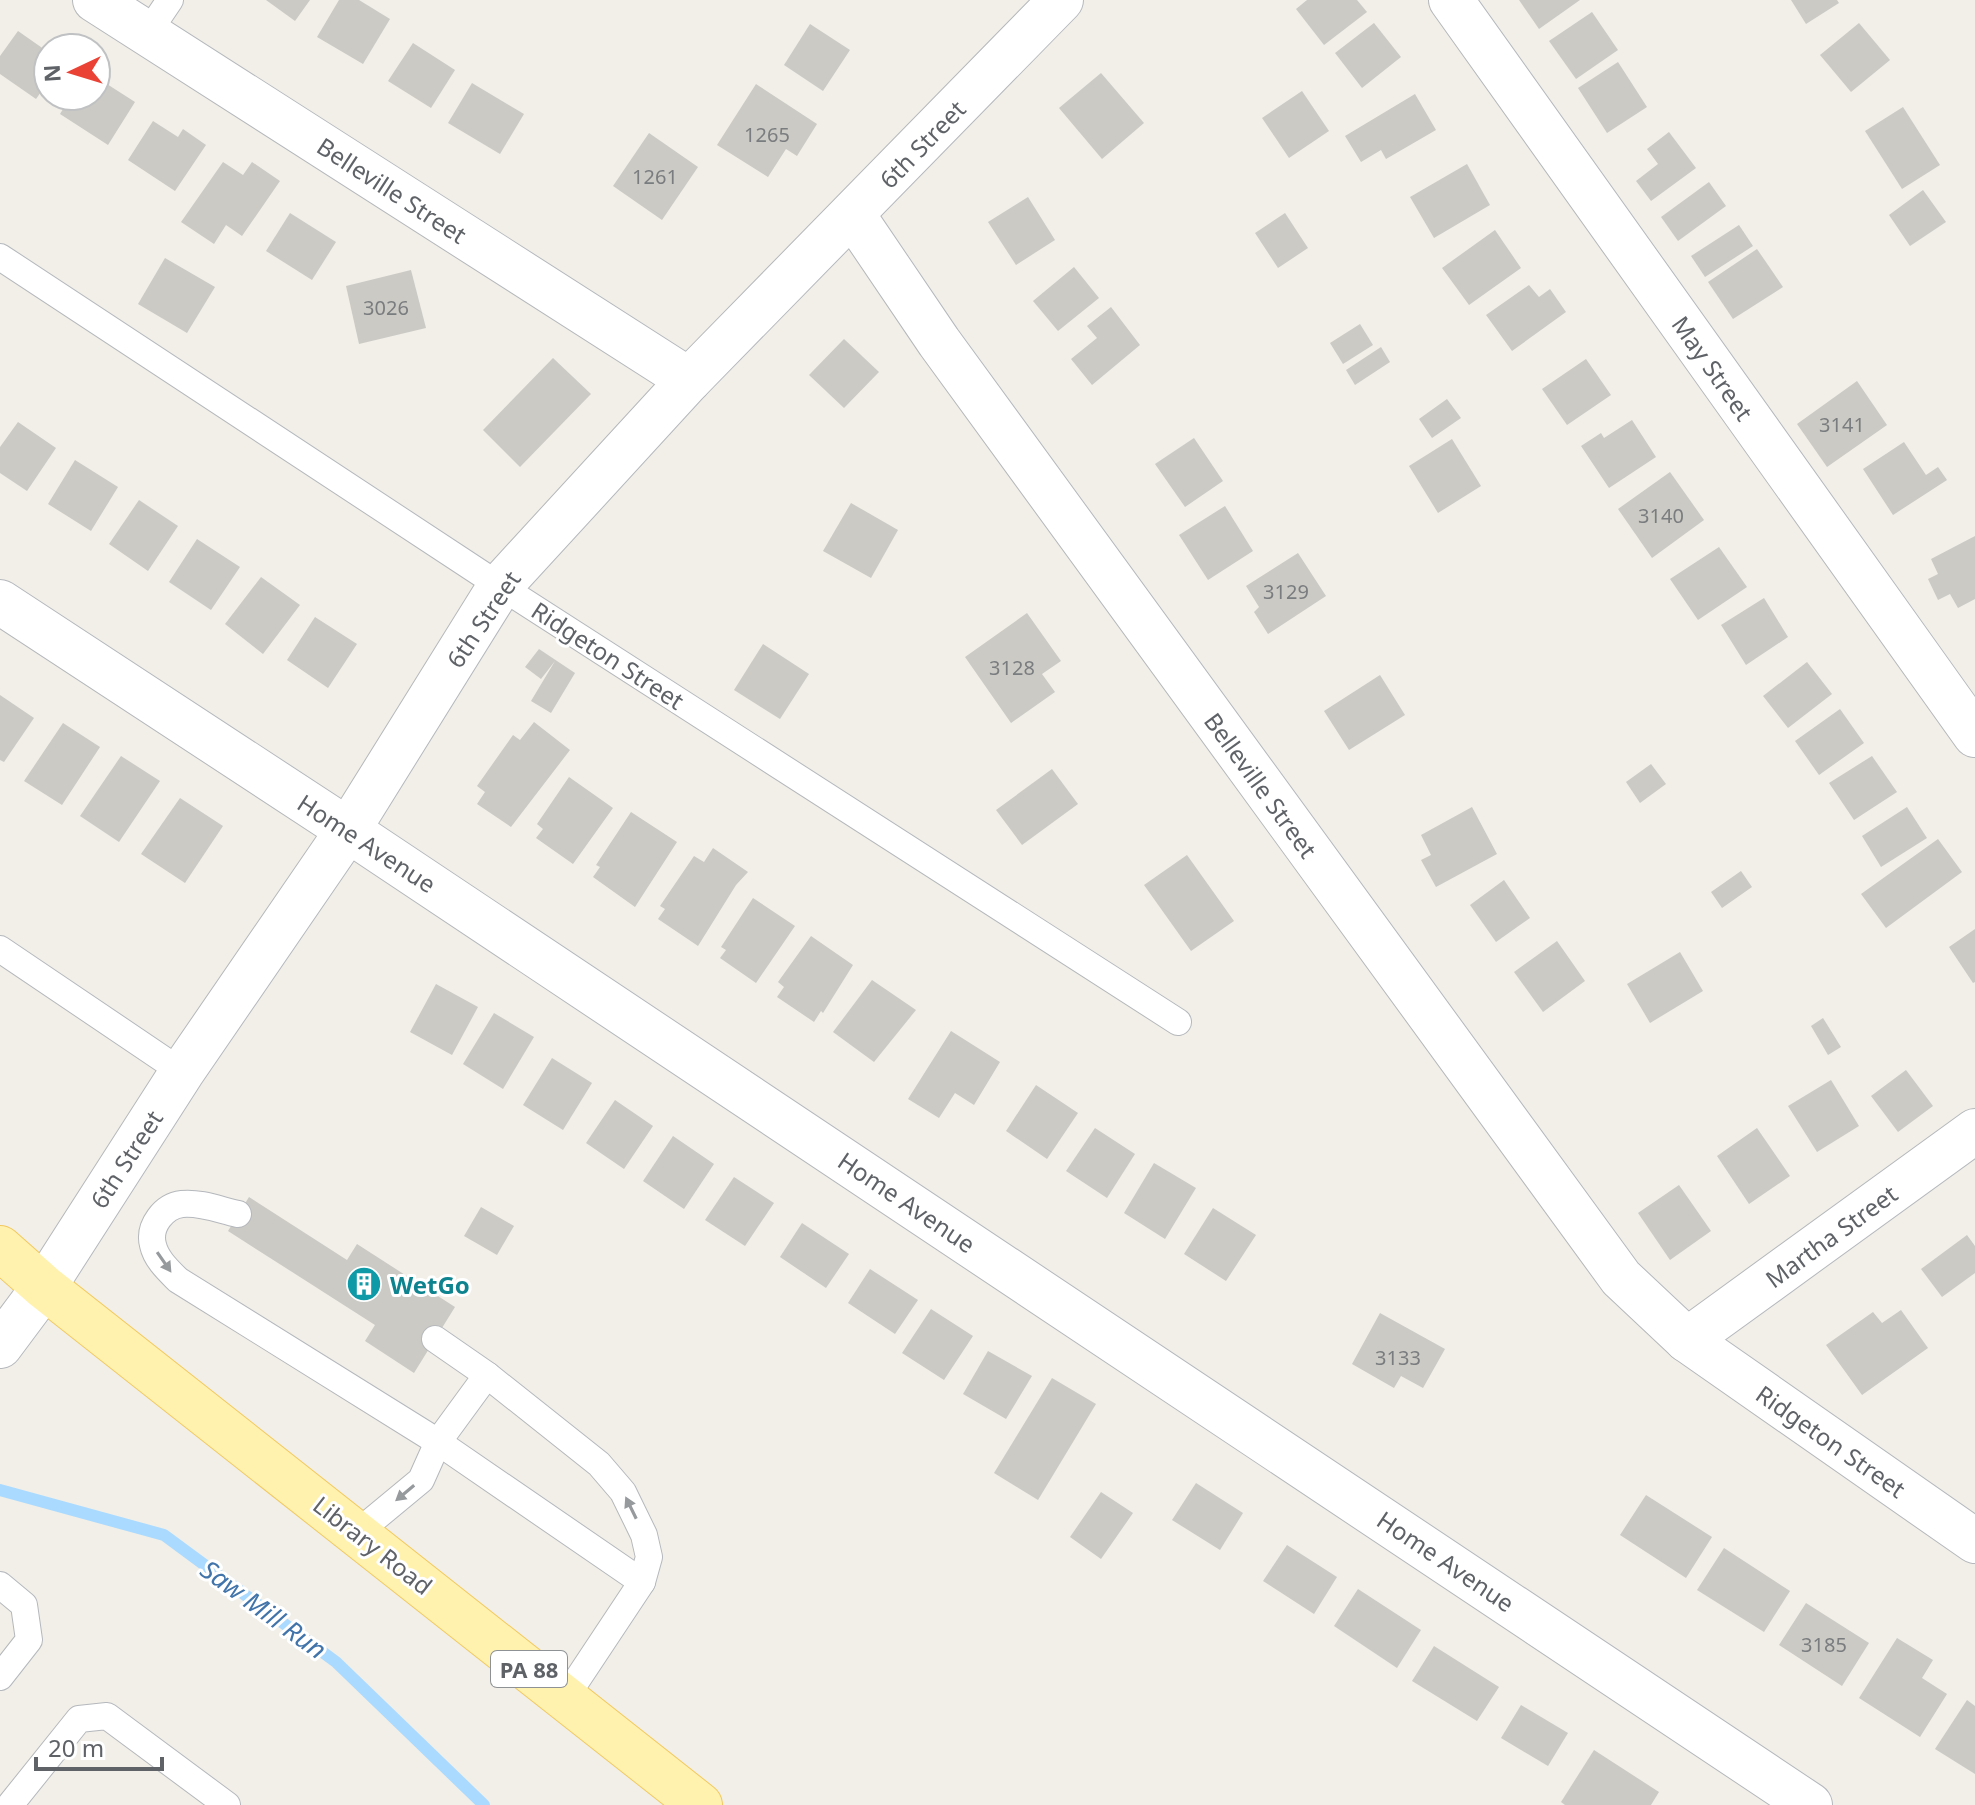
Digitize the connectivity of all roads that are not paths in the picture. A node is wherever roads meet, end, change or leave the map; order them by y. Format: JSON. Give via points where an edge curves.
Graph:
{"nodes":[{"id":1,"x":95,"y":0,"type":"edge"},
{"id":2,"x":1061,"y":0,"type":"edge"},
{"id":3,"x":1451,"y":0,"type":"edge"},
{"id":4,"x":159,"y":17,"type":"edge"},
{"id":5,"x":853,"y":215,"type":"junction"},
{"id":6,"x":0,"y":257,"type":"edge"},
{"id":7,"x":689,"y":380,"type":"junction"},
{"id":8,"x":500,"y":586,"type":"junction"},
{"id":9,"x":0,"y":602,"type":"edge"},
{"id":10,"x":1975,"y":735,"type":"edge"},
{"id":11,"x":348,"y":830,"type":"junction"},
{"id":12,"x":0,"y":949,"type":"edge"},
{"id":13,"x":1178,"y":1022,"type":"dead end"},
{"id":14,"x":182,"y":1072,"type":"junction"},
{"id":15,"x":1975,"y":1131,"type":"edge"},
{"id":16,"x":238,"y":1214,"type":"dead end"},
{"id":17,"x":0,"y":1248,"type":"edge"},
{"id":18,"x":0,"y":1262,"type":"edge"},
{"id":19,"x":44,"y":1287,"type":"junction"},
{"id":20,"x":435,"y":1339,"type":"dead end"},
{"id":21,"x":1687,"y":1340,"type":"junction"},
{"id":22,"x":0,"y":1346,"type":"edge"},
{"id":23,"x":487,"y":1375,"type":"junction"},
{"id":24,"x":438,"y":1442,"type":"junction"},
{"id":25,"x":357,"y":1533,"type":"junction"},
{"id":26,"x":1975,"y":1541,"type":"edge"},
{"id":27,"x":642,"y":1582,"type":"junction"},
{"id":28,"x":0,"y":1585,"type":"edge"},
{"id":29,"x":0,"y":1677,"type":"edge"},
{"id":30,"x":565,"y":1698,"type":"junction"},
{"id":31,"x":10,"y":1805,"type":"edge"},
{"id":32,"x":227,"y":1805,"type":"edge"},
{"id":33,"x":700,"y":1805,"type":"edge"},
{"id":34,"x":1810,"y":1805,"type":"edge"}],
"edges":[{"from":1,"to":4,"type":"street","name":"Belleville Street"},
{"from":2,"to":5,"type":"street","name":"6th Street"},
{"from":3,"to":10,"type":"street","name":"May Street"},
{"from":4,"to":7,"type":"street","name":"Belleville Street"},
{"from":5,"to":7,"type":"street","name":"6th Street"},
{"from":5,"to":21,"type":"street","name":"Belleville Street","via":[[939,342],[1621,1278]]},
{"from":6,"to":8,"type":"lane","name":"Ridgeton Street"},
{"from":7,"to":8,"type":"street","name":"6th Street"},
{"from":8,"to":11,"type":"street","name":"6th Street"},
{"from":8,"to":13,"type":"lane","name":"Ridgeton Street"},
{"from":9,"to":11,"type":"street","name":"Home Avenue"},
{"from":11,"to":14,"type":"street","name":"6th Street"},
{"from":11,"to":34,"type":"street","name":"Home Avenue"},
{"from":12,"to":14,"type":"lane"},
{"from":14,"to":19,"type":"street","name":"6th Street"},
{"from":15,"to":21,"type":"street","name":"Martha Street"},
{"from":16,"to":24,"type":"lane","one_way":true,"via":[[198,1204],[165,1210],[156,1221],[152,1243],[161,1263],[178,1280]]},
{"from":17,"to":19,"type":"main road","name":"Library Road","number":"PA 88"},
{"from":18,"to":19,"type":"main road","name":"Library Road","number":"PA 88"},
{"from":19,"to":22,"type":"street","name":"6th Street"},
{"from":19,"to":25,"type":"main road","name":"Library Road","number":"PA 88"},
{"from":20,"to":23,"type":"lane"},
{"from":21,"to":26,"type":"street","name":"Ridgeton Street"},
{"from":23,"to":24,"type":"lane"},
{"from":27,"to":23,"type":"lane","one_way":true,"via":[[649,1557],[623,1492],[599,1464]]},
{"from":24,"to":25,"type":"lane","one_way":true,"via":[[421,1480]]},
{"from":24,"to":27,"type":"lane"},
{"from":25,"to":30,"type":"main road","name":"Library Road","number":"PA 88"},
{"from":27,"to":30,"type":"lane"},
{"from":28,"to":29,"type":"lane","via":[[24,1605],[29,1640]]},
{"from":30,"to":33,"type":"main road","name":"Library Road","number":"PA 88"},
{"from":31,"to":32,"type":"lane","via":[[79,1719],[107,1716]]}]}
